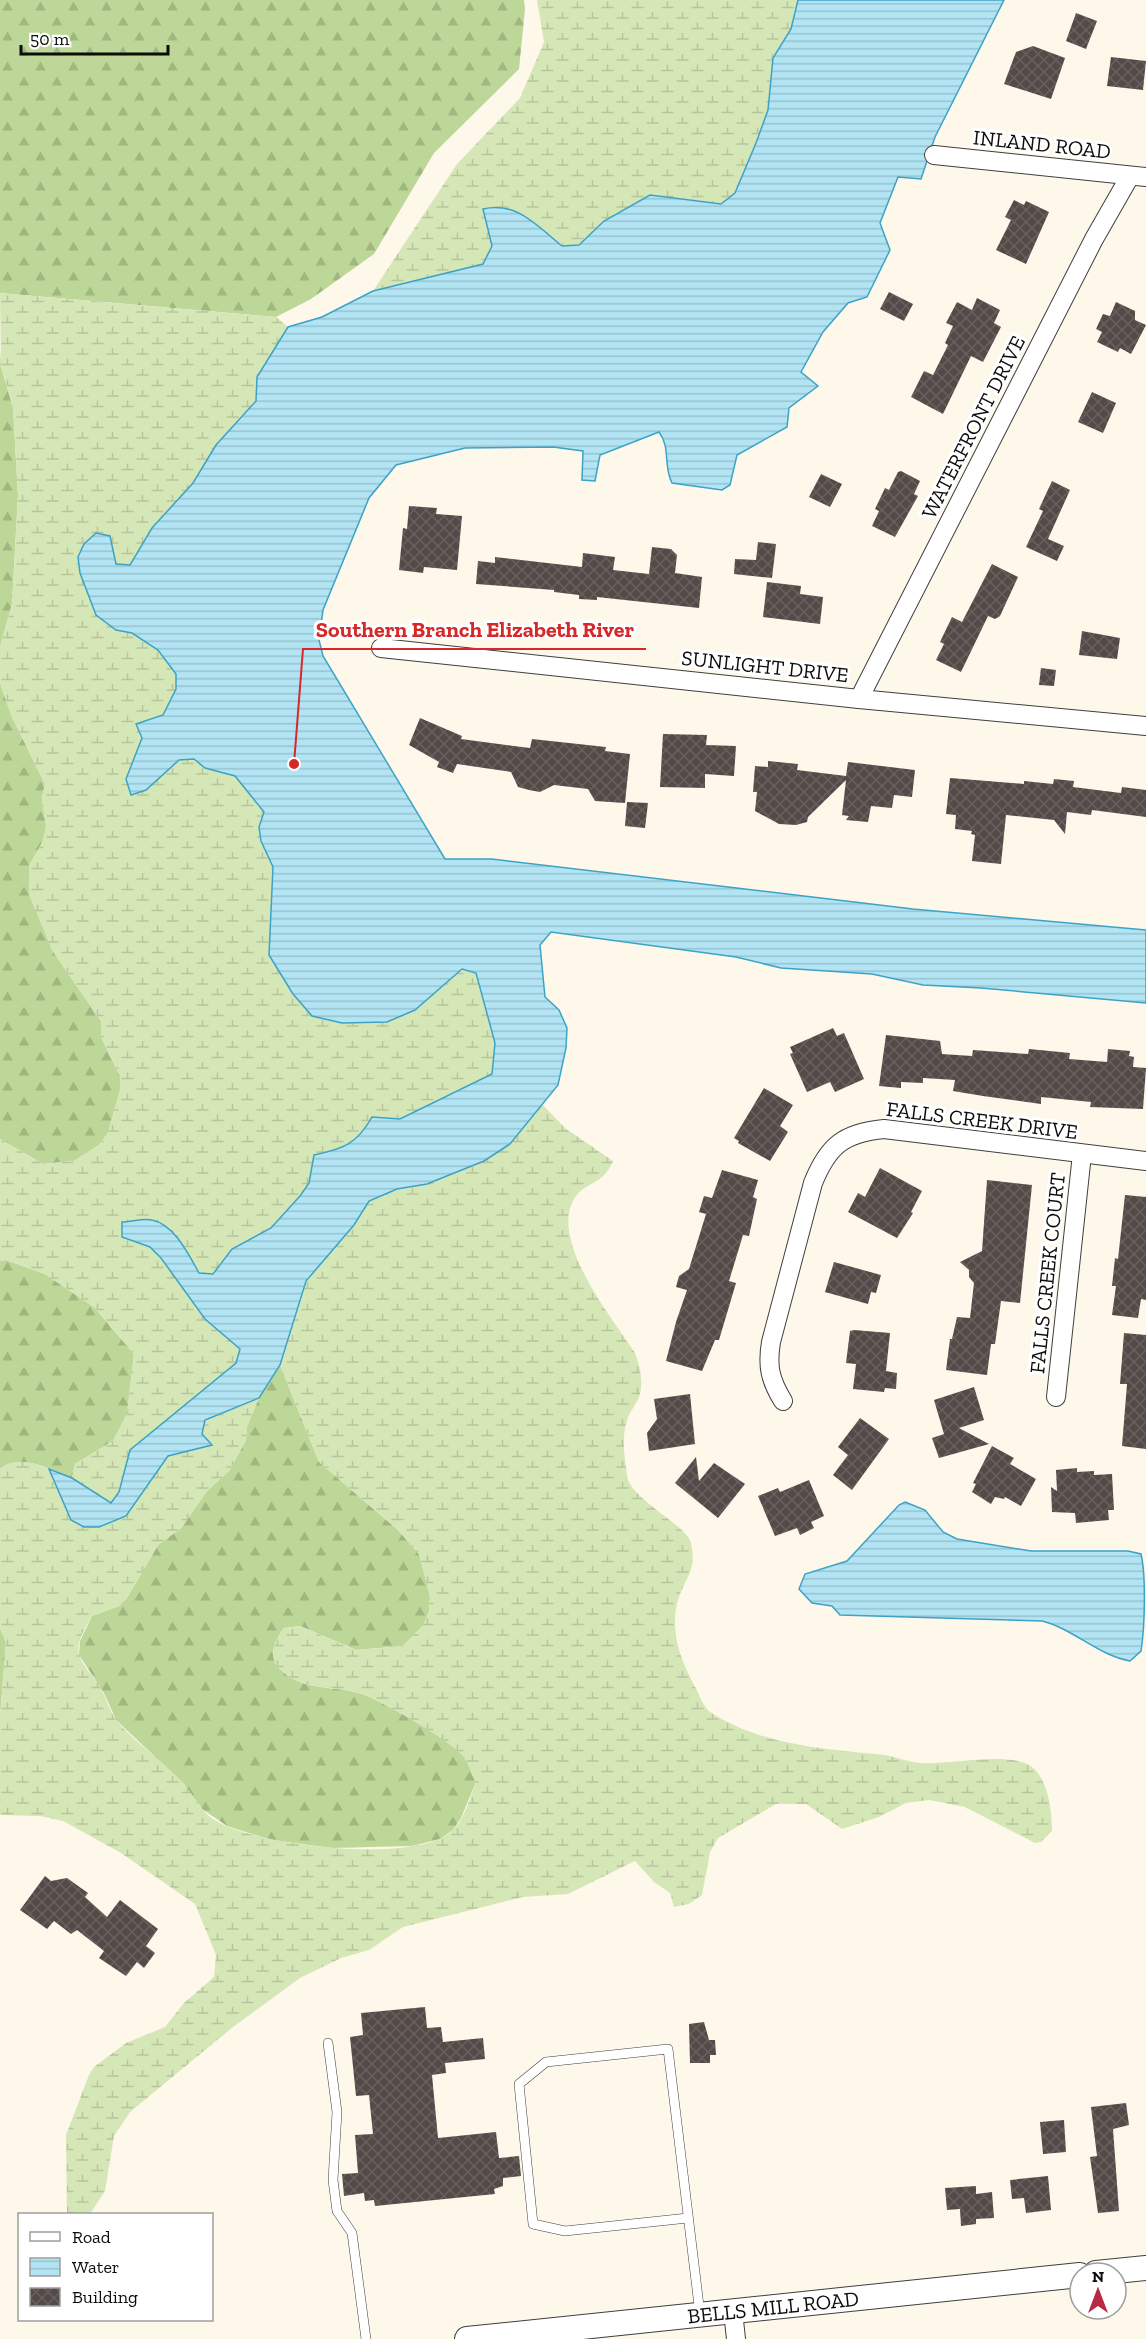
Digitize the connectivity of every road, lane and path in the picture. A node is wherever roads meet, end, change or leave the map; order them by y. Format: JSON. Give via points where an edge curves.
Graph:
{"nodes":[{"id":1,"x":934,"y":155,"type":"dead end"},
{"id":2,"x":1138,"y":176,"type":"edge"},
{"id":3,"x":381,"y":648,"type":"dead end"},
{"id":4,"x":859,"y":699,"type":"junction"},
{"id":5,"x":1146,"y":726,"type":"edge"},
{"id":6,"x":1082,"y":1154,"type":"junction"},
{"id":7,"x":1146,"y":1161,"type":"edge"},
{"id":8,"x":1056,"y":1397,"type":"dead end"},
{"id":9,"x":783,"y":1401,"type":"dead end"},
{"id":10,"x":328,"y":2043,"type":"dead end"},
{"id":11,"x":688,"y":2218,"type":"junction"},
{"id":12,"x":1146,"y":2268,"type":"edge"},
{"id":13,"x":1128,"y":2270,"type":"edge"},
{"id":14,"x":1068,"y":2276,"type":"edge"},
{"id":15,"x":733,"y":2311,"type":"junction"},
{"id":16,"x":700,"y":2314,"type":"junction"},
{"id":17,"x":366,"y":2339,"type":"edge"},
{"id":18,"x":467,"y":2339,"type":"edge"},
{"id":19,"x":736,"y":2339,"type":"edge"}],
"edges":[{"from":1,"to":2,"type":"street","name":"INLAND ROAD"},
{"from":2,"to":4,"type":"street","name":"WATERFRONT DRIVE","via":[[1089,248]]},
{"from":3,"to":4,"type":"street","name":"SUNLIGHT DRIVE"},
{"from":4,"to":5,"type":"street","name":"SUNLIGHT DRIVE"},
{"from":6,"to":7,"type":"street","name":"FALLS CREEK DRIVE"},
{"from":6,"to":8,"type":"street","name":"FALLS CREEK COURT"},
{"from":6,"to":9,"type":"street","name":"FALLS CREEK DRIVE","via":[[884,1129],[859,1132],[838,1143],[822,1161],[813,1183],[771,1342],[771,1381]]},
{"from":10,"to":17,"type":"lane","via":[[337,2112],[333,2180],[337,2211],[352,2233]]},
{"from":11,"to":11,"type":"lane","via":[[668,2049],[546,2062],[519,2084],[533,2224],[565,2231]]},
{"from":11,"to":16,"type":"lane"},
{"from":12,"to":13,"type":"street"},
{"from":14,"to":15,"type":"street","name":"BELLS MILL ROAD"},
{"from":15,"to":16,"type":"street","name":"BELLS MILL ROAD"},
{"from":15,"to":19,"type":"street"},
{"from":16,"to":18,"type":"street","name":"BELLS MILL ROAD"}]}
